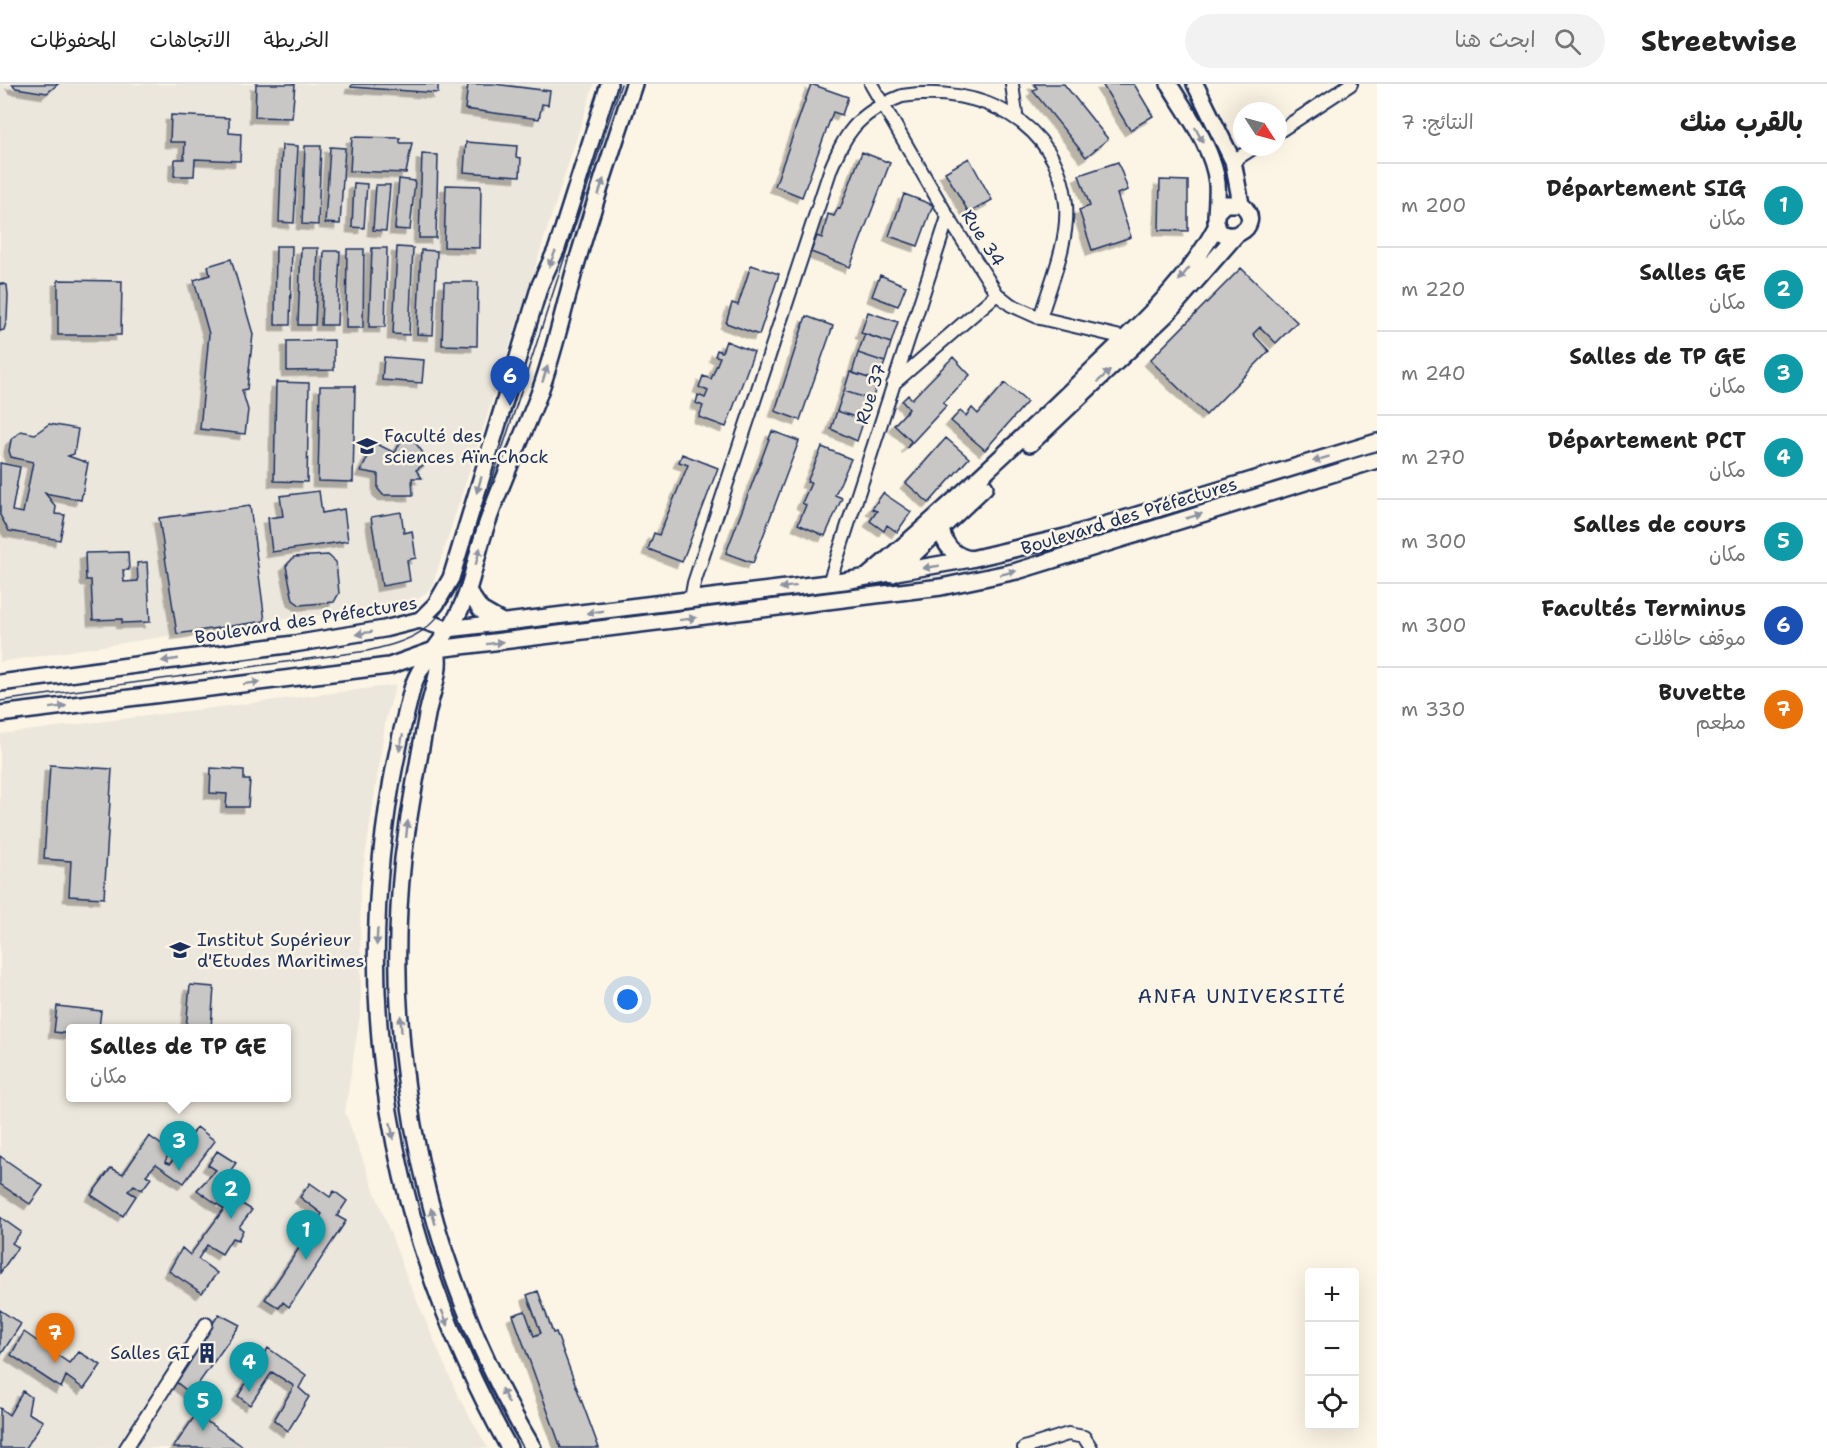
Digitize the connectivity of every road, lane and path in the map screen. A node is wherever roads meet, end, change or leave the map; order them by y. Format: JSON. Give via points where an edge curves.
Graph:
{"nodes":[{"id":1,"x":609,"y":84,"type":"edge"},
{"id":2,"x":634,"y":84,"type":"edge"},
{"id":3,"x":871,"y":84,"type":"edge"},
{"id":4,"x":1012,"y":84,"type":"edge"},
{"id":5,"x":1169,"y":84,"type":"edge"},
{"id":6,"x":1195,"y":84,"type":"edge"},
{"id":7,"x":1351,"y":84,"type":"edge"},
{"id":8,"x":882,"y":105,"type":"junction"},
{"id":9,"x":1016,"y":114,"type":"junction"},
{"id":10,"x":1287,"y":126,"type":"edge"},
{"id":11,"x":1241,"y":156,"type":"edge"},
{"id":12,"x":1233,"y":161,"type":"junction"},
{"id":13,"x":1240,"y":204,"type":"junction"},
{"id":14,"x":948,"y":217,"type":"junction"},
{"id":15,"x":1217,"y":219,"type":"junction"},
{"id":16,"x":1236,"y":235,"type":"junction"},
{"id":17,"x":997,"y":294,"type":"junction"},
{"id":18,"x":1040,"y":318,"type":"junction"},
{"id":19,"x":1125,"y":338,"type":"junction"},
{"id":20,"x":892,"y":385,"type":"junction"},
{"id":21,"x":1377,"y":442,"type":"edge"},
{"id":22,"x":1377,"y":460,"type":"edge"},
{"id":23,"x":941,"y":528,"type":"junction"},
{"id":24,"x":971,"y":559,"type":"junction"},
{"id":25,"x":894,"y":572,"type":"junction"},
{"id":26,"x":867,"y":577,"type":"junction"},
{"id":27,"x":829,"y":583,"type":"junction"},
{"id":28,"x":468,"y":591,"type":"junction"},
{"id":29,"x":888,"y":593,"type":"junction"},
{"id":30,"x":861,"y":597,"type":"junction"},
{"id":31,"x":691,"y":599,"type":"junction"},
{"id":32,"x":420,"y":620,"type":"junction"},
{"id":33,"x":502,"y":622,"type":"junction"},
{"id":34,"x":448,"y":629,"type":"junction"},
{"id":35,"x":436,"y":650,"type":"junction"},
{"id":36,"x":389,"y":666,"type":"junction"},
{"id":37,"x":0,"y":683,"type":"edge"},
{"id":38,"x":412,"y":686,"type":"junction"},
{"id":39,"x":0,"y":714,"type":"edge"},
{"id":40,"x":206,"y":1324,"type":"dead end"},
{"id":41,"x":126,"y":1448,"type":"edge"},
{"id":42,"x":509,"y":1448,"type":"edge"},
{"id":43,"x":533,"y":1448,"type":"edge"},
{"id":44,"x":1024,"y":1448,"type":"edge"},
{"id":45,"x":1091,"y":1448,"type":"edge"}],
"edges":[{"from":1,"to":32,"type":"street","one_way":true,"via":[[557,248],[537,296],[451,578],[436,604]]},
{"from":28,"to":2,"type":"street","one_way":true,"via":[[487,522],[554,349],[578,258]]},
{"from":3,"to":8,"type":"street","name":"Rue 34"},
{"from":4,"to":9,"type":"street"},
{"from":5,"to":15,"type":"street","one_way":true,"via":[[1208,153],[1216,182]]},
{"from":6,"to":12,"type":"street"},
{"from":7,"to":10,"type":"street"},
{"from":8,"to":9,"type":"street","via":[[928,89],[959,88],[990,97]]},
{"from":8,"to":14,"type":"street","name":"Rue 34"},
{"from":8,"to":31,"type":"street","via":[[854,127],[831,168]]},
{"from":9,"to":18,"type":"street","via":[[1052,155],[1066,205],[1061,248]]},
{"from":11,"to":12,"type":"street"},
{"from":12,"to":13,"type":"street"},
{"from":13,"to":15,"type":"street","via":[[1225,204]]},
{"from":13,"to":16,"type":"street","via":[[1249,219],[1245,229]]},
{"from":14,"to":17,"type":"street","name":"Rue 34"},
{"from":14,"to":20,"type":"street","name":"Rue 37"},
{"from":15,"to":16,"type":"street","via":[[1222,233]]},
{"from":15,"to":19,"type":"street","name":"Boulevard des Préfectures","one_way":true,"via":[[1206,246]]},
{"from":23,"to":16,"type":"street","one_way":true,"via":[[1168,313]]},
{"from":17,"to":18,"type":"street","name":"Rue 34"},
{"from":17,"to":20,"type":"street"},
{"from":18,"to":19,"type":"street","name":"Rue 34"},
{"from":19,"to":26,"type":"street","name":"Boulevard des Préfectures","via":[[912,541]]},
{"from":20,"to":27,"type":"street","name":"Rue 37"},
{"from":21,"to":24,"type":"street","name":"Boulevard des Préfectures","one_way":true,"via":[[1065,537]]},
{"from":29,"to":22,"type":"street","name":"Boulevard des Préfectures","one_way":true,"via":[[1017,571]]},
{"from":23,"to":24,"type":"street","via":[[948,547],[958,556]]},
{"from":23,"to":25,"type":"street"},
{"from":24,"to":25,"type":"street","name":"Boulevard des Préfectures","one_way":true},
{"from":25,"to":26,"type":"street","name":"Boulevard des Préfectures"},
{"from":25,"to":29,"type":"street"},
{"from":26,"to":27,"type":"street","name":"Boulevard des Préfectures"},
{"from":26,"to":30,"type":"street"},
{"from":27,"to":31,"type":"street","name":"Boulevard des Préfectures","one_way":true},
{"from":28,"to":33,"type":"street","via":[[481,610]]},
{"from":28,"to":34,"type":"street"},
{"from":29,"to":30,"type":"street","name":"Boulevard des Préfectures"},
{"from":35,"to":30,"type":"street","name":"Boulevard des Préfectures","one_way":true},
{"from":31,"to":33,"type":"street","name":"Boulevard des Préfectures","one_way":true},
{"from":32,"to":34,"type":"street","name":"Boulevard des Préfectures"},
{"from":32,"to":37,"type":"street","name":"Boulevard des Préfectures","one_way":true,"via":[[294,644]]},
{"from":33,"to":34,"type":"street","name":"Boulevard des Préfectures"},
{"from":34,"to":35,"type":"street"},
{"from":35,"to":36,"type":"street","name":"Boulevard des Préfectures"},
{"from":35,"to":38,"type":"street"},
{"from":43,"to":35,"type":"street","one_way":true,"via":[[494,1375],[444,1254],[408,1092],[399,982],[402,872],[431,691],[440,664]]},
{"from":36,"to":38,"type":"street","via":[[403,673]]},
{"from":39,"to":36,"type":"street","name":"Boulevard des Préfectures","one_way":true},
{"from":38,"to":42,"type":"street","one_way":true,"via":[[384,831],[376,950],[387,1101],[405,1194],[426,1266],[444,1316]]},
{"from":40,"to":41,"type":"street"},
{"from":44,"to":45,"type":"street","via":[[1072,1434],[1084,1437]]}]}
